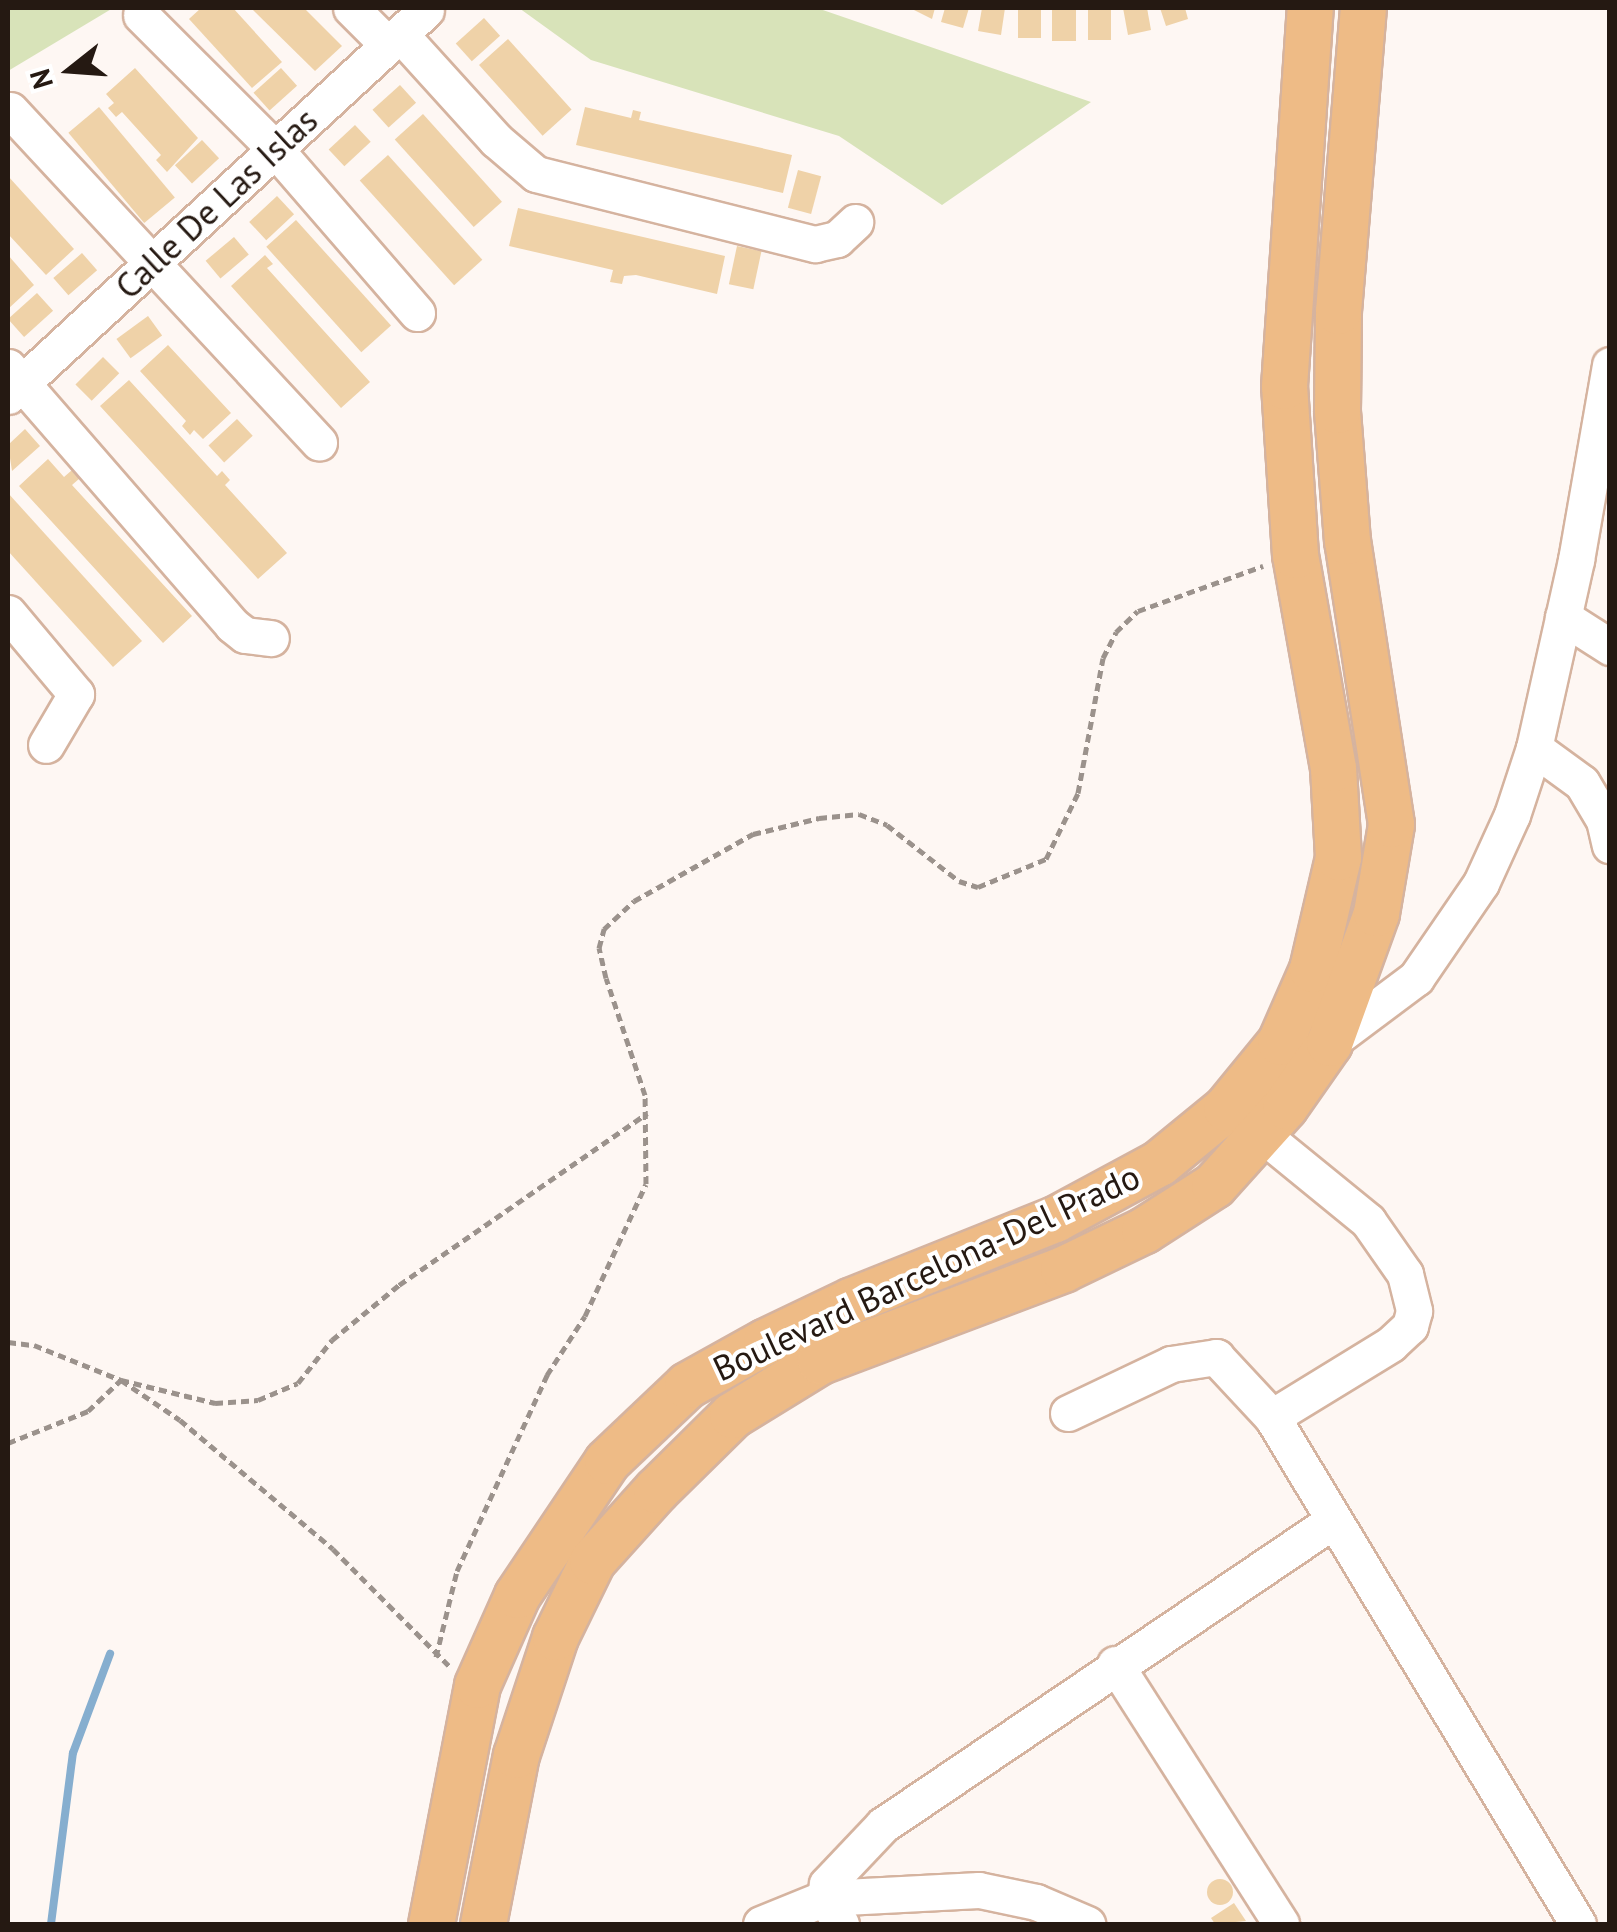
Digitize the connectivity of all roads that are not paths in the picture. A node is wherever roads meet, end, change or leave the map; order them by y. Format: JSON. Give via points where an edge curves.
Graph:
{"nodes":[{"id":1,"x":351,"y":8,"type":"edge"},
{"id":2,"x":1310,"y":8,"type":"edge"},
{"id":3,"x":1362,"y":8,"type":"edge"},
{"id":4,"x":141,"y":15,"type":"dead end"},
{"id":5,"x":405,"y":30,"type":"edge"},
{"id":6,"x":10,"y":110,"type":"dead end"},
{"id":7,"x":275,"y":149,"type":"junction"},
{"id":8,"x":855,"y":222,"type":"dead end"},
{"id":9,"x":151,"y":264,"type":"junction"},
{"id":10,"x":417,"y":313,"type":"dead end"},
{"id":11,"x":1610,"y":365,"type":"edge"},
{"id":12,"x":12,"y":382,"type":"edge"},
{"id":13,"x":320,"y":443,"type":"dead end"},
{"id":14,"x":8,"y":613,"type":"edge"},
{"id":15,"x":1563,"y":617,"type":"junction"},
{"id":16,"x":271,"y":638,"type":"dead end"},
{"id":17,"x":1610,"y":647,"type":"edge"},
{"id":18,"x":46,"y":745,"type":"dead end"},
{"id":19,"x":1534,"y":748,"type":"junction"},
{"id":20,"x":1610,"y":845,"type":"edge"},
{"id":21,"x":1329,"y":1043,"type":"junction"},
{"id":22,"x":1260,"y":1132,"type":"junction"},
{"id":23,"x":1055,"y":1220,"type":"junction"},
{"id":24,"x":1062,"y":1269,"type":"junction"},
{"id":25,"x":1068,"y":1413,"type":"dead end"},
{"id":26,"x":1272,"y":1417,"type":"junction"},
{"id":27,"x":1334,"y":1520,"type":"junction"},
{"id":28,"x":1115,"y":1664,"type":"junction"},
{"id":29,"x":906,"y":1910,"type":"edge"},
{"id":30,"x":833,"y":1911,"type":"edge"},
{"id":31,"x":431,"y":1924,"type":"edge"},
{"id":32,"x":482,"y":1924,"type":"edge"},
{"id":33,"x":761,"y":1924,"type":"edge"},
{"id":34,"x":1086,"y":1924,"type":"edge"},
{"id":35,"x":1282,"y":1924,"type":"edge"},
{"id":36,"x":1578,"y":1924,"type":"edge"}],
"edges":[{"from":1,"to":5,"type":"street"},
{"from":2,"to":23,"type":"main road","name":"Boulevard Barcelona-Del Prado","via":[[1284,386],[1294,556],[1334,768],[1338,857],[1312,969],[1280,1042],[1226,1108],[1159,1163]]},
{"from":3,"to":21,"type":"main road","name":"Boulevard Barcelona-Del Prado","via":[[1338,311],[1337,410],[1347,541],[1391,824],[1376,913]]},
{"from":4,"to":7,"type":"street"},
{"from":5,"to":7,"type":"street","name":"Calle De Las Islas"},
{"from":5,"to":8,"type":"street","via":[[496,140],[536,174],[815,244],[837,239]]},
{"from":6,"to":9,"type":"street"},
{"from":7,"to":9,"type":"street","name":"Calle De Las Islas"},
{"from":7,"to":10,"type":"street"},
{"from":9,"to":12,"type":"street","name":"Calle De Las Islas"},
{"from":9,"to":13,"type":"street"},
{"from":11,"to":15,"type":"street"},
{"from":12,"to":16,"type":"street","via":[[232,625],[245,635]]},
{"from":14,"to":18,"type":"street","via":[[76,694]]},
{"from":15,"to":17,"type":"street"},
{"from":15,"to":19,"type":"street"},
{"from":19,"to":20,"type":"street","via":[[1582,783]]},
{"from":19,"to":21,"type":"street","via":[[1481,883],[1426,962],[1388,1002]]},
{"from":21,"to":22,"type":"main road","name":"Boulevard Barcelona-Del Prado"},
{"from":22,"to":24,"type":"main road","name":"Boulevard Barcelona-Del Prado","via":[[1214,1185],[1144,1230]]},
{"from":22,"to":26,"type":"street","via":[[1368,1220],[1405,1274],[1414,1312],[1391,1344]]},
{"from":23,"to":24,"type":"main road"},
{"from":23,"to":31,"type":"main road","name":"Boulevard Barcelona-Del Prado","via":[[852,1300],[687,1385],[607,1461],[517,1595],[477,1685]]},
{"from":24,"to":32,"type":"main road","name":"Boulevard Barcelona-Del Prado","via":[[820,1361],[732,1415],[605,1547],[556,1637],[522,1738]]},
{"from":25,"to":26,"type":"street","via":[[1171,1364],[1216,1357]]},
{"from":26,"to":27,"type":"street"},
{"from":27,"to":28,"type":"street"},
{"from":27,"to":36,"type":"street"},
{"from":28,"to":30,"type":"street","via":[[882,1825],[828,1884]]},
{"from":28,"to":35,"type":"street"},
{"from":29,"to":30,"type":"street"},
{"from":29,"to":34,"type":"street","via":[[979,1890],[1036,1902]]},
{"from":30,"to":33,"type":"street"}]}
